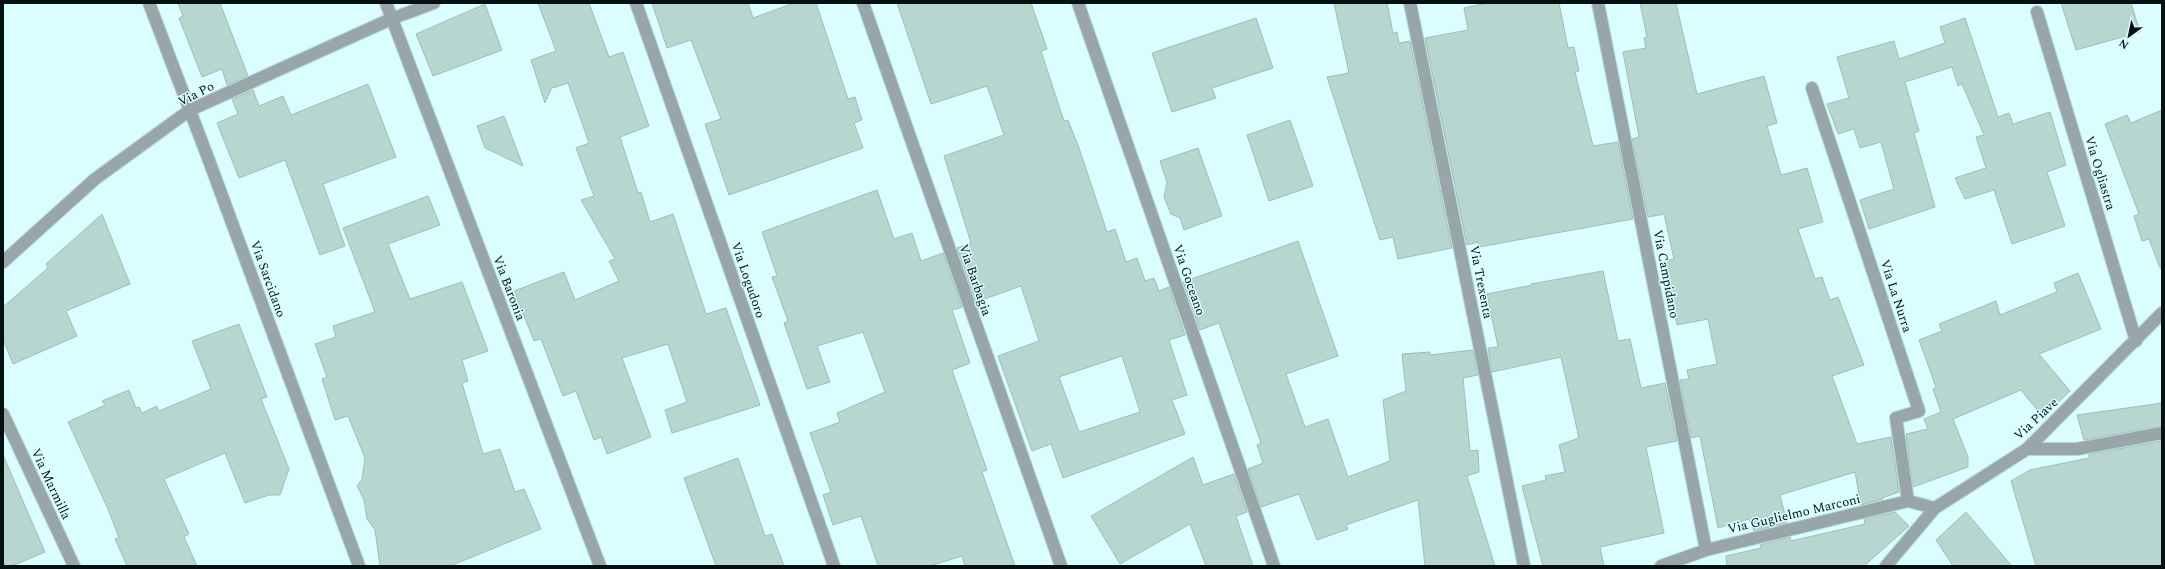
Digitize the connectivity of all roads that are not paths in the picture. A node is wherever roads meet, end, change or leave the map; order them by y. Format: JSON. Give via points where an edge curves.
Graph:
{"nodes":[{"id":1,"x":149,"y":3,"type":"edge"},
{"id":2,"x":386,"y":3,"type":"edge"},
{"id":3,"x":434,"y":3,"type":"edge"},
{"id":4,"x":636,"y":3,"type":"edge"},
{"id":5,"x":863,"y":3,"type":"edge"},
{"id":6,"x":1078,"y":3,"type":"edge"},
{"id":7,"x":1410,"y":3,"type":"edge"},
{"id":8,"x":1598,"y":3,"type":"edge"},
{"id":9,"x":2037,"y":12,"type":"dead end"},
{"id":10,"x":391,"y":19,"type":"junction"},
{"id":11,"x":1812,"y":88,"type":"dead end"},
{"id":12,"x":190,"y":110,"type":"junction"},
{"id":13,"x":3,"y":262,"type":"edge"},
{"id":14,"x":2162,"y":313,"type":"edge"},
{"id":15,"x":2136,"y":341,"type":"junction"},
{"id":16,"x":3,"y":414,"type":"edge"},
{"id":17,"x":2162,"y":433,"type":"edge"},
{"id":18,"x":2028,"y":448,"type":"junction"},
{"id":19,"x":1908,"y":501,"type":"junction"},
{"id":20,"x":1935,"y":508,"type":"junction"},
{"id":21,"x":1706,"y":550,"type":"junction"},
{"id":22,"x":74,"y":566,"type":"edge"},
{"id":23,"x":359,"y":566,"type":"edge"},
{"id":24,"x":600,"y":566,"type":"edge"},
{"id":25,"x":834,"y":566,"type":"edge"},
{"id":26,"x":1061,"y":566,"type":"edge"},
{"id":27,"x":1274,"y":566,"type":"edge"},
{"id":28,"x":1524,"y":566,"type":"edge"},
{"id":29,"x":1661,"y":566,"type":"edge"},
{"id":30,"x":1886,"y":566,"type":"edge"}],
"edges":[{"from":1,"to":12,"type":"street","name":"Via Sarcidano"},
{"from":2,"to":10,"type":"street","name":"Via Baronia"},
{"from":3,"to":10,"type":"street","name":"Via Po"},
{"from":4,"to":25,"type":"street","name":"Via Logudoro"},
{"from":5,"to":26,"type":"street","name":"Via Barbagia"},
{"from":6,"to":27,"type":"street","name":"Via Goceano"},
{"from":7,"to":28,"type":"street","name":"Via Trexenta"},
{"from":8,"to":21,"type":"street","name":"Via Campidano"},
{"from":9,"to":15,"type":"street","name":"Via Ogliastra"},
{"from":10,"to":12,"type":"street","name":"Via Po"},
{"from":10,"to":24,"type":"street","name":"Via Baronia"},
{"from":11,"to":19,"type":"street","name":"Via La Nurra","via":[[1919,411],[1896,418]]},
{"from":12,"to":13,"type":"street","name":"Via Po","via":[[95,179]]},
{"from":12,"to":23,"type":"street","name":"Via Sarcidano"},
{"from":14,"to":15,"type":"street","name":"Via Piave"},
{"from":15,"to":18,"type":"street","name":"Via Piave"},
{"from":16,"to":22,"type":"street","name":"Via Marmilla"},
{"from":17,"to":18,"type":"street","via":[[2077,449]]},
{"from":18,"to":20,"type":"street","name":"Via Piave"},
{"from":19,"to":20,"type":"street","name":"Via Guglielmo Marconi"},
{"from":19,"to":21,"type":"street","name":"Via Guglielmo Marconi"},
{"from":20,"to":30,"type":"street","name":"Via Piave"},
{"from":21,"to":29,"type":"street","name":"Via Guglielmo Marconi"}]}
